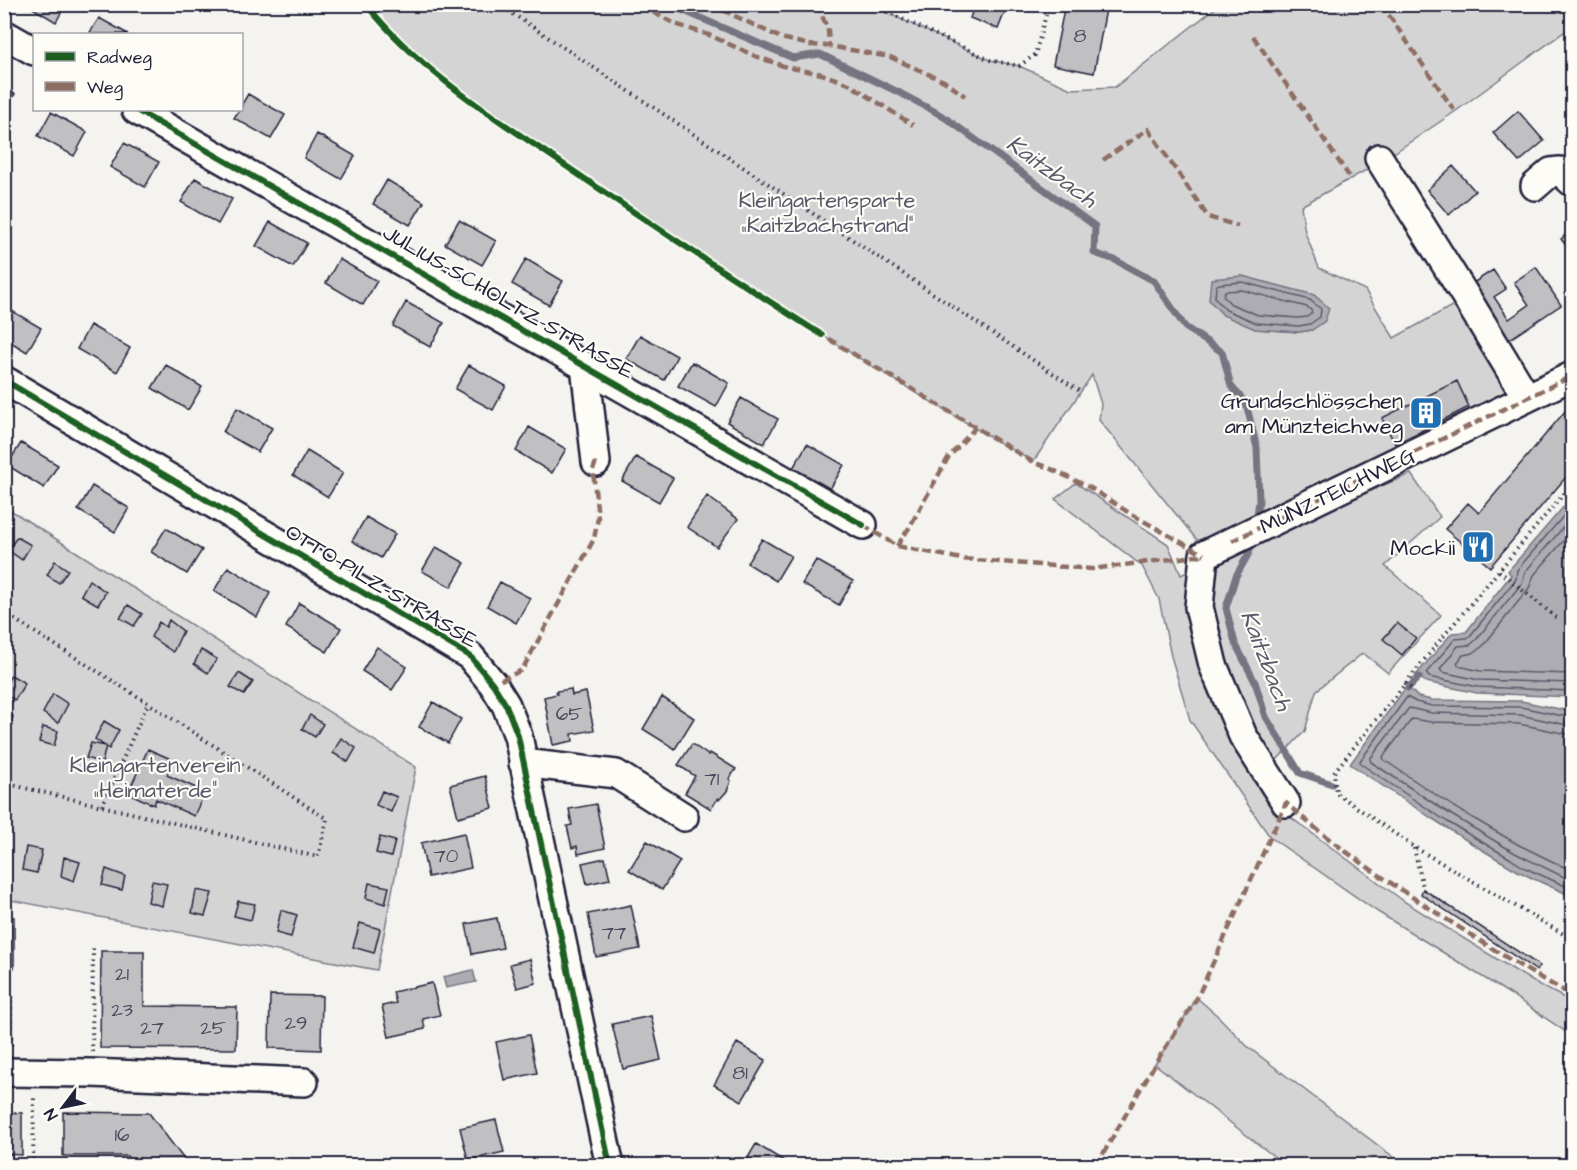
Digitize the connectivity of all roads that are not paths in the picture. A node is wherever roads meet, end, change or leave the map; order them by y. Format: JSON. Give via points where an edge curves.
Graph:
{"nodes":[{"id":1,"x":4,"y":34,"type":"edge"},
{"id":2,"x":33,"y":50,"type":"edge"},
{"id":3,"x":138,"y":111,"type":"edge"},
{"id":4,"x":1379,"y":158,"type":"dead end"},
{"id":5,"x":1572,"y":182,"type":"edge"},
{"id":6,"x":1535,"y":186,"type":"dead end"},
{"id":7,"x":585,"y":366,"type":"junction"},
{"id":8,"x":1572,"y":376,"type":"edge"},
{"id":9,"x":4,"y":380,"type":"edge"},
{"id":10,"x":1527,"y":398,"type":"junction"},
{"id":11,"x":596,"y":462,"type":"dead end"},
{"id":12,"x":863,"y":525,"type":"dead end"},
{"id":13,"x":523,"y":763,"type":"junction"},
{"id":14,"x":1286,"y":803,"type":"dead end"},
{"id":15,"x":684,"y":817,"type":"dead end"},
{"id":16,"x":17,"y":1072,"type":"edge"},
{"id":17,"x":304,"y":1082,"type":"dead end"},
{"id":18,"x":610,"y":1166,"type":"edge"}],
"edges":[{"from":1,"to":2,"type":"street"},
{"from":3,"to":7,"type":"street","name":"JULIUS-SCHOLTZ-STRASSE"},
{"from":4,"to":10,"type":"street"},
{"from":5,"to":6,"type":"street","via":[[1560,171],[1551,172]]},
{"from":7,"to":11,"type":"street"},
{"from":7,"to":12,"type":"street","name":"JULIUS-SCHOLTZ-STRASSE"},
{"from":8,"to":10,"type":"street","name":"MÜNZTEICHWEG"},
{"from":9,"to":13,"type":"street","name":"OTTO-PILZ-STRASSE","via":[[470,656],[506,705]]},
{"from":10,"to":14,"type":"street","name":"MÜNZTEICHWEG","via":[[1204,555],[1199,607],[1213,665],[1243,735]]},
{"from":13,"to":15,"type":"street","via":[[616,774]]},
{"from":13,"to":18,"type":"street","name":"OTTO-PILZ-STRASSE"},
{"from":16,"to":17,"type":"street"}]}
